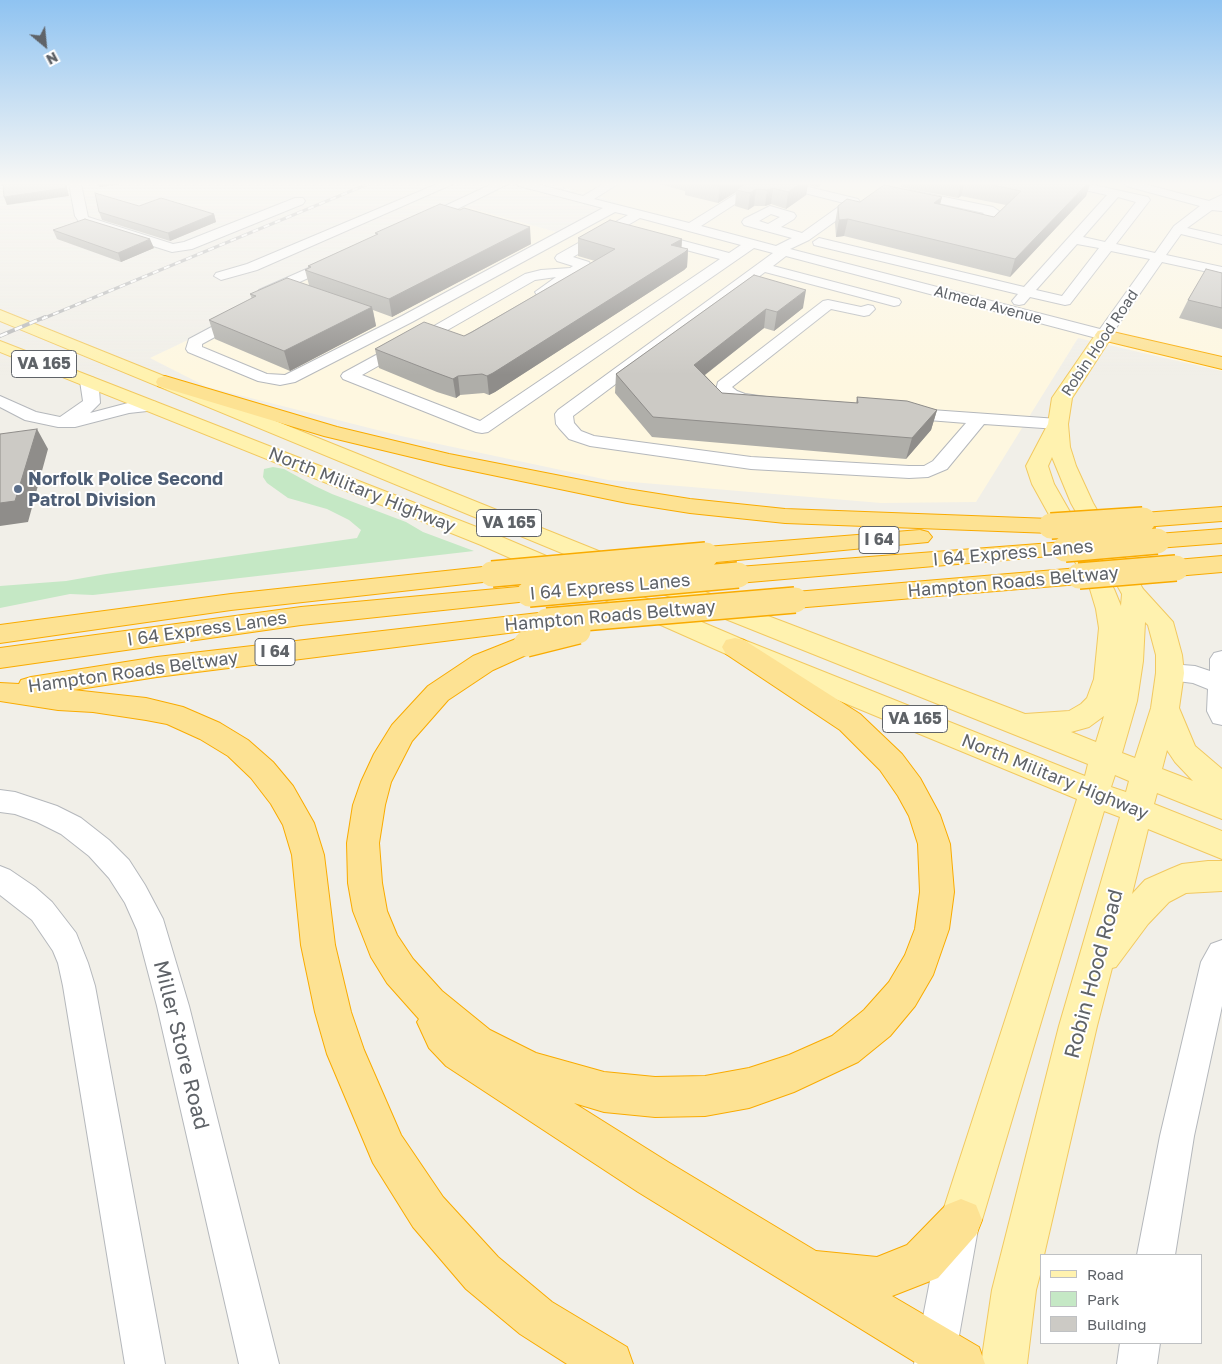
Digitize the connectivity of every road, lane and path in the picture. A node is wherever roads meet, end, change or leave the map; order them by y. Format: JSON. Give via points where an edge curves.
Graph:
{"nodes":[{"id":1,"x":298,"y":248,"type":"edge"},
{"id":2,"x":539,"y":248,"type":"edge"},
{"id":3,"x":580,"y":248,"type":"edge"},
{"id":4,"x":693,"y":248,"type":"edge"},
{"id":5,"x":746,"y":248,"type":"edge"},
{"id":6,"x":766,"y":248,"type":"edge"},
{"id":7,"x":786,"y":248,"type":"edge"},
{"id":8,"x":816,"y":248,"type":"edge"},
{"id":9,"x":843,"y":248,"type":"edge"},
{"id":10,"x":1066,"y":248,"type":"edge"},
{"id":11,"x":1109,"y":248,"type":"edge"},
{"id":12,"x":1117,"y":248,"type":"edge"},
{"id":13,"x":1165,"y":248,"type":"edge"},
{"id":14,"x":780,"y":251,"type":"junction"},
{"id":15,"x":352,"y":253,"type":"edge"},
{"id":16,"x":805,"y":257,"type":"junction"},
{"id":17,"x":1158,"y":257,"type":"junction"},
{"id":18,"x":731,"y":258,"type":"junction"},
{"id":19,"x":1181,"y":262,"type":"junction"},
{"id":20,"x":762,"y":267,"type":"junction"},
{"id":21,"x":1222,"y":271,"type":"edge"},
{"id":22,"x":573,"y":272,"type":"junction"},
{"id":23,"x":221,"y":276,"type":"dead end"},
{"id":24,"x":744,"y":280,"type":"junction"},
{"id":25,"x":1222,"y":281,"type":"edge"},
{"id":26,"x":906,"y":284,"type":"junction"},
{"id":27,"x":282,"y":285,"type":"junction"},
{"id":28,"x":763,"y":286,"type":"edge"},
{"id":29,"x":299,"y":291,"type":"edge"},
{"id":30,"x":1027,"y":292,"type":"junction"},
{"id":31,"x":810,"y":298,"type":"dead end"},
{"id":32,"x":828,"y":304,"type":"junction"},
{"id":33,"x":874,"y":304,"type":"junction"},
{"id":34,"x":1011,"y":311,"type":"junction"},
{"id":35,"x":0,"y":315,"type":"edge"},
{"id":36,"x":524,"y":315,"type":"edge"},
{"id":37,"x":377,"y":319,"type":"dead end"},
{"id":38,"x":394,"y":325,"type":"junction"},
{"id":39,"x":432,"y":333,"type":"junction"},
{"id":40,"x":1104,"y":335,"type":"junction"},
{"id":41,"x":450,"y":340,"type":"edge"},
{"id":42,"x":0,"y":346,"type":"edge"},
{"id":43,"x":1222,"y":363,"type":"edge"},
{"id":44,"x":88,"y":382,"type":"junction"},
{"id":45,"x":165,"y":382,"type":"junction"},
{"id":46,"x":0,"y":401,"type":"edge"},
{"id":47,"x":775,"y":402,"type":"edge"},
{"id":48,"x":150,"y":406,"type":"junction"},
{"id":49,"x":891,"y":412,"type":"edge"},
{"id":50,"x":978,"y":420,"type":"junction"},
{"id":51,"x":58,"y":422,"type":"junction"},
{"id":52,"x":1058,"y":424,"type":"junction"},
{"id":53,"x":1222,"y":514,"type":"edge"},
{"id":54,"x":1051,"y":526,"type":"junction"},
{"id":55,"x":1222,"y":536,"type":"edge"},
{"id":56,"x":1222,"y":564,"type":"edge"},
{"id":57,"x":1134,"y":594,"type":"junction"},
{"id":58,"x":537,"y":633,"type":"junction"},
{"id":59,"x":0,"y":634,"type":"edge"},
{"id":60,"x":735,"y":647,"type":"junction"},
{"id":61,"x":0,"y":658,"type":"edge"},
{"id":62,"x":1222,"y":659,"type":"edge"},
{"id":63,"x":1170,"y":673,"type":"junction"},
{"id":64,"x":1221,"y":685,"type":"edge"},
{"id":65,"x":2,"y":692,"type":"edge"},
{"id":66,"x":1166,"y":708,"type":"junction"},
{"id":67,"x":1222,"y":716,"type":"edge"},
{"id":68,"x":1020,"y":724,"type":"junction"},
{"id":69,"x":1104,"y":758,"type":"junction"},
{"id":70,"x":1146,"y":776,"type":"junction"},
{"id":71,"x":1222,"y":785,"type":"edge"},
{"id":72,"x":1094,"y":792,"type":"junction"},
{"id":73,"x":0,"y":801,"type":"edge"},
{"id":74,"x":1222,"y":806,"type":"edge"},
{"id":75,"x":1138,"y":810,"type":"junction"},
{"id":76,"x":1222,"y":845,"type":"edge"},
{"id":77,"x":1222,"y":876,"type":"edge"},
{"id":78,"x":0,"y":879,"type":"edge"},
{"id":79,"x":1222,"y":954,"type":"edge"},
{"id":80,"x":1095,"y":966,"type":"junction"},
{"id":81,"x":429,"y":1004,"type":"junction"},
{"id":82,"x":961,"y":1220,"type":"junction"},
{"id":83,"x":1156,"y":1254,"type":"edge"},
{"id":84,"x":809,"y":1272,"type":"junction"},
{"id":85,"x":1140,"y":1344,"type":"edge"},
{"id":86,"x":944,"y":1359,"type":"edge"},
{"id":87,"x":145,"y":1364,"type":"edge"},
{"id":88,"x":259,"y":1364,"type":"edge"},
{"id":89,"x":610,"y":1364,"type":"edge"},
{"id":90,"x":1004,"y":1364,"type":"edge"},
{"id":91,"x":1136,"y":1364,"type":"edge"}],
"edges":[{"from":1,"to":23,"type":"street"},
{"from":2,"to":38,"type":"street"},
{"from":3,"to":22,"type":"street","via":[[562,258],[584,265]]},
{"from":4,"to":18,"type":"street"},
{"from":5,"to":18,"type":"street"},
{"from":6,"to":14,"type":"street","name":"Almeda Avenue"},
{"from":7,"to":14,"type":"street"},
{"from":8,"to":16,"type":"street"},
{"from":9,"to":30,"type":"street"},
{"from":10,"to":30,"type":"street"},
{"from":11,"to":30,"type":"street","via":[[1066,301]]},
{"from":12,"to":17,"type":"street"},
{"from":13,"to":17,"type":"street","name":"Robin Hood Road"},
{"from":14,"to":16,"type":"street","name":"Almeda Avenue"},
{"from":14,"to":20,"type":"street"},
{"from":15,"to":27,"type":"street"},
{"from":16,"to":26,"type":"street","name":"Almeda Avenue"},
{"from":17,"to":19,"type":"street"},
{"from":17,"to":40,"type":"street","name":"Robin Hood Road"},
{"from":18,"to":39,"type":"street","via":[[482,428],[349,376],[426,333]]},
{"from":19,"to":21,"type":"street"},
{"from":19,"to":25,"type":"street","via":[[1198,276]]},
{"from":20,"to":24,"type":"street"},
{"from":20,"to":33,"type":"street"},
{"from":22,"to":36,"type":"street","via":[[542,292],[555,296]]},
{"from":22,"to":39,"type":"street","via":[[540,274],[521,282]]},
{"from":24,"to":28,"type":"street"},
{"from":24,"to":50,"type":"street","via":[[564,414],[564,424],[575,435],[599,443],[752,464],[909,472],[928,471],[940,465]]},
{"from":26,"to":33,"type":"street"},
{"from":26,"to":33,"type":"street","via":[[894,302]]},
{"from":26,"to":34,"type":"street","name":"Almeda Avenue"},
{"from":27,"to":29,"type":"street"},
{"from":27,"to":38,"type":"street","via":[[262,294],[241,318],[194,342],[194,349],[264,378],[280,380],[297,376]]},
{"from":30,"to":34,"type":"street"},
{"from":31,"to":32,"type":"street"},
{"from":32,"to":33,"type":"street","via":[[864,312]]},
{"from":32,"to":47,"type":"street","via":[[724,385],[724,390],[742,399]]},
{"from":34,"to":40,"type":"street","name":"Almeda Avenue"},
{"from":35,"to":45,"type":"main road","name":"North Military Highway","number":"VA 165"},
{"from":37,"to":38,"type":"street"},
{"from":39,"to":41,"type":"street"},
{"from":40,"to":43,"type":"highway"},
{"from":40,"to":52,"type":"main road","name":"Robin Hood Road","via":[[1062,398]]},
{"from":42,"to":44,"type":"main road","name":"North Military Highway","number":"VA 165"},
{"from":44,"to":48,"type":"main road","name":"North Military Highway","number":"VA 165"},
{"from":44,"to":51,"type":"street","via":[[91,404],[77,415]]},
{"from":45,"to":54,"type":"highway","via":[[331,432],[627,496],[785,516]]},
{"from":45,"to":68,"type":"main road","name":"North Military Highway","number":"VA 165","via":[[607,563]]},
{"from":46,"to":51,"type":"street","via":[[31,416]]},
{"from":48,"to":51,"type":"street","via":[[128,408],[75,422]]},
{"from":48,"to":60,"type":"main road","name":"North Military Highway","number":"VA 165","via":[[489,540]]},
{"from":49,"to":50,"type":"street"},
{"from":50,"to":52,"type":"street"},
{"from":52,"to":57,"type":"main road","name":"Robin Hood Road","via":[[1063,460],[1072,484]]},
{"from":52,"to":68,"type":"main road","via":[[1037,466],[1043,484],[1102,589],[1109,609],[1112,628],[1108,679],[1098,704],[1079,719],[1050,725]]},
{"from":53,"to":54,"type":"highway","number":"I 64","bridge":true},
{"from":54,"to":59,"type":"highway","number":"I 64","bridge":true,"via":[[492,574],[231,602]]},
{"from":55,"to":61,"type":"highway","name":"I 64 Express Lanes","bridge":true,"via":[[738,575],[301,616]]},
{"from":56,"to":58,"type":"highway","name":"Hampton Roads Beltway","bridge":true,"via":[[688,609],[568,633]]},
{"from":57,"to":63,"type":"main road","name":"Robin Hood Road","via":[[1160,622]]},
{"from":57,"to":69,"type":"main road","via":[[1127,684]]},
{"from":58,"to":65,"type":"highway","name":"Hampton Roads Beltway","number":"I 64","via":[[332,645],[157,667]]},
{"from":58,"to":81,"type":"highway","via":[[458,678],[421,710],[389,754],[369,805],[363,843],[370,910],[383,944],[400,971]]},
{"from":60,"to":72,"type":"main road","name":"North Military Highway","number":"VA 165"},
{"from":60,"to":81,"type":"highway","via":[[850,722],[891,762],[924,816],[934,844],[937,892],[929,938],[920,963],[902,994],[876,1023],[845,1049],[794,1073],[749,1088],[706,1096],[655,1097],[604,1092],[556,1079],[528,1069],[477,1042]]},
{"from":62,"to":64,"type":"street"},
{"from":63,"to":64,"type":"street","via":[[1195,675]]},
{"from":63,"to":66,"type":"main road","name":"Robin Hood Road"},
{"from":64,"to":67,"type":"street","via":[[1219,711]]},
{"from":65,"to":89,"type":"highway","via":[[173,715],[238,748],[262,770],[298,823],[308,855],[318,945],[333,1012],[346,1054],[387,1149],[428,1212],[482,1273],[536,1318]]},
{"from":66,"to":70,"type":"main road","name":"Robin Hood Road"},
{"from":66,"to":71,"type":"main road","via":[[1185,754]]},
{"from":68,"to":69,"type":"main road","name":"North Military Highway","number":"VA 165"},
{"from":69,"to":70,"type":"main road","name":"North Military Highway","number":"VA 165"},
{"from":69,"to":72,"type":"main road"},
{"from":70,"to":74,"type":"main road","name":"North Military Highway","number":"VA 165"},
{"from":70,"to":75,"type":"main road","name":"Robin Hood Road"},
{"from":72,"to":75,"type":"main road","name":"North Military Highway","number":"VA 165"},
{"from":72,"to":82,"type":"main road"},
{"from":73,"to":88,"type":"street","name":"Miller Store Road","via":[[47,814],[71,826],[99,848],[119,869],[148,920],[173,1006]]},
{"from":75,"to":76,"type":"main road","name":"North Military Highway","number":"VA 165"},
{"from":75,"to":80,"type":"main road","name":"Robin Hood Road"},
{"from":77,"to":80,"type":"main road","via":[[1182,879],[1157,891]]},
{"from":78,"to":87,"type":"street","via":[[42,911],[65,943],[73,963]]},
{"from":79,"to":83,"type":"street","via":[[1216,962],[1177,1136]]},
{"from":80,"to":90,"type":"main road","name":"Robin Hood Road","via":[[1014,1290]]},
{"from":81,"to":84,"type":"highway","via":[[442,1035],[459,1053]]},
{"from":82,"to":84,"type":"highway","via":[[922,1262],[877,1279]]},
{"from":82,"to":86,"type":"street"},
{"from":84,"to":86,"type":"highway"},
{"from":85,"to":91,"type":"street"}]}
